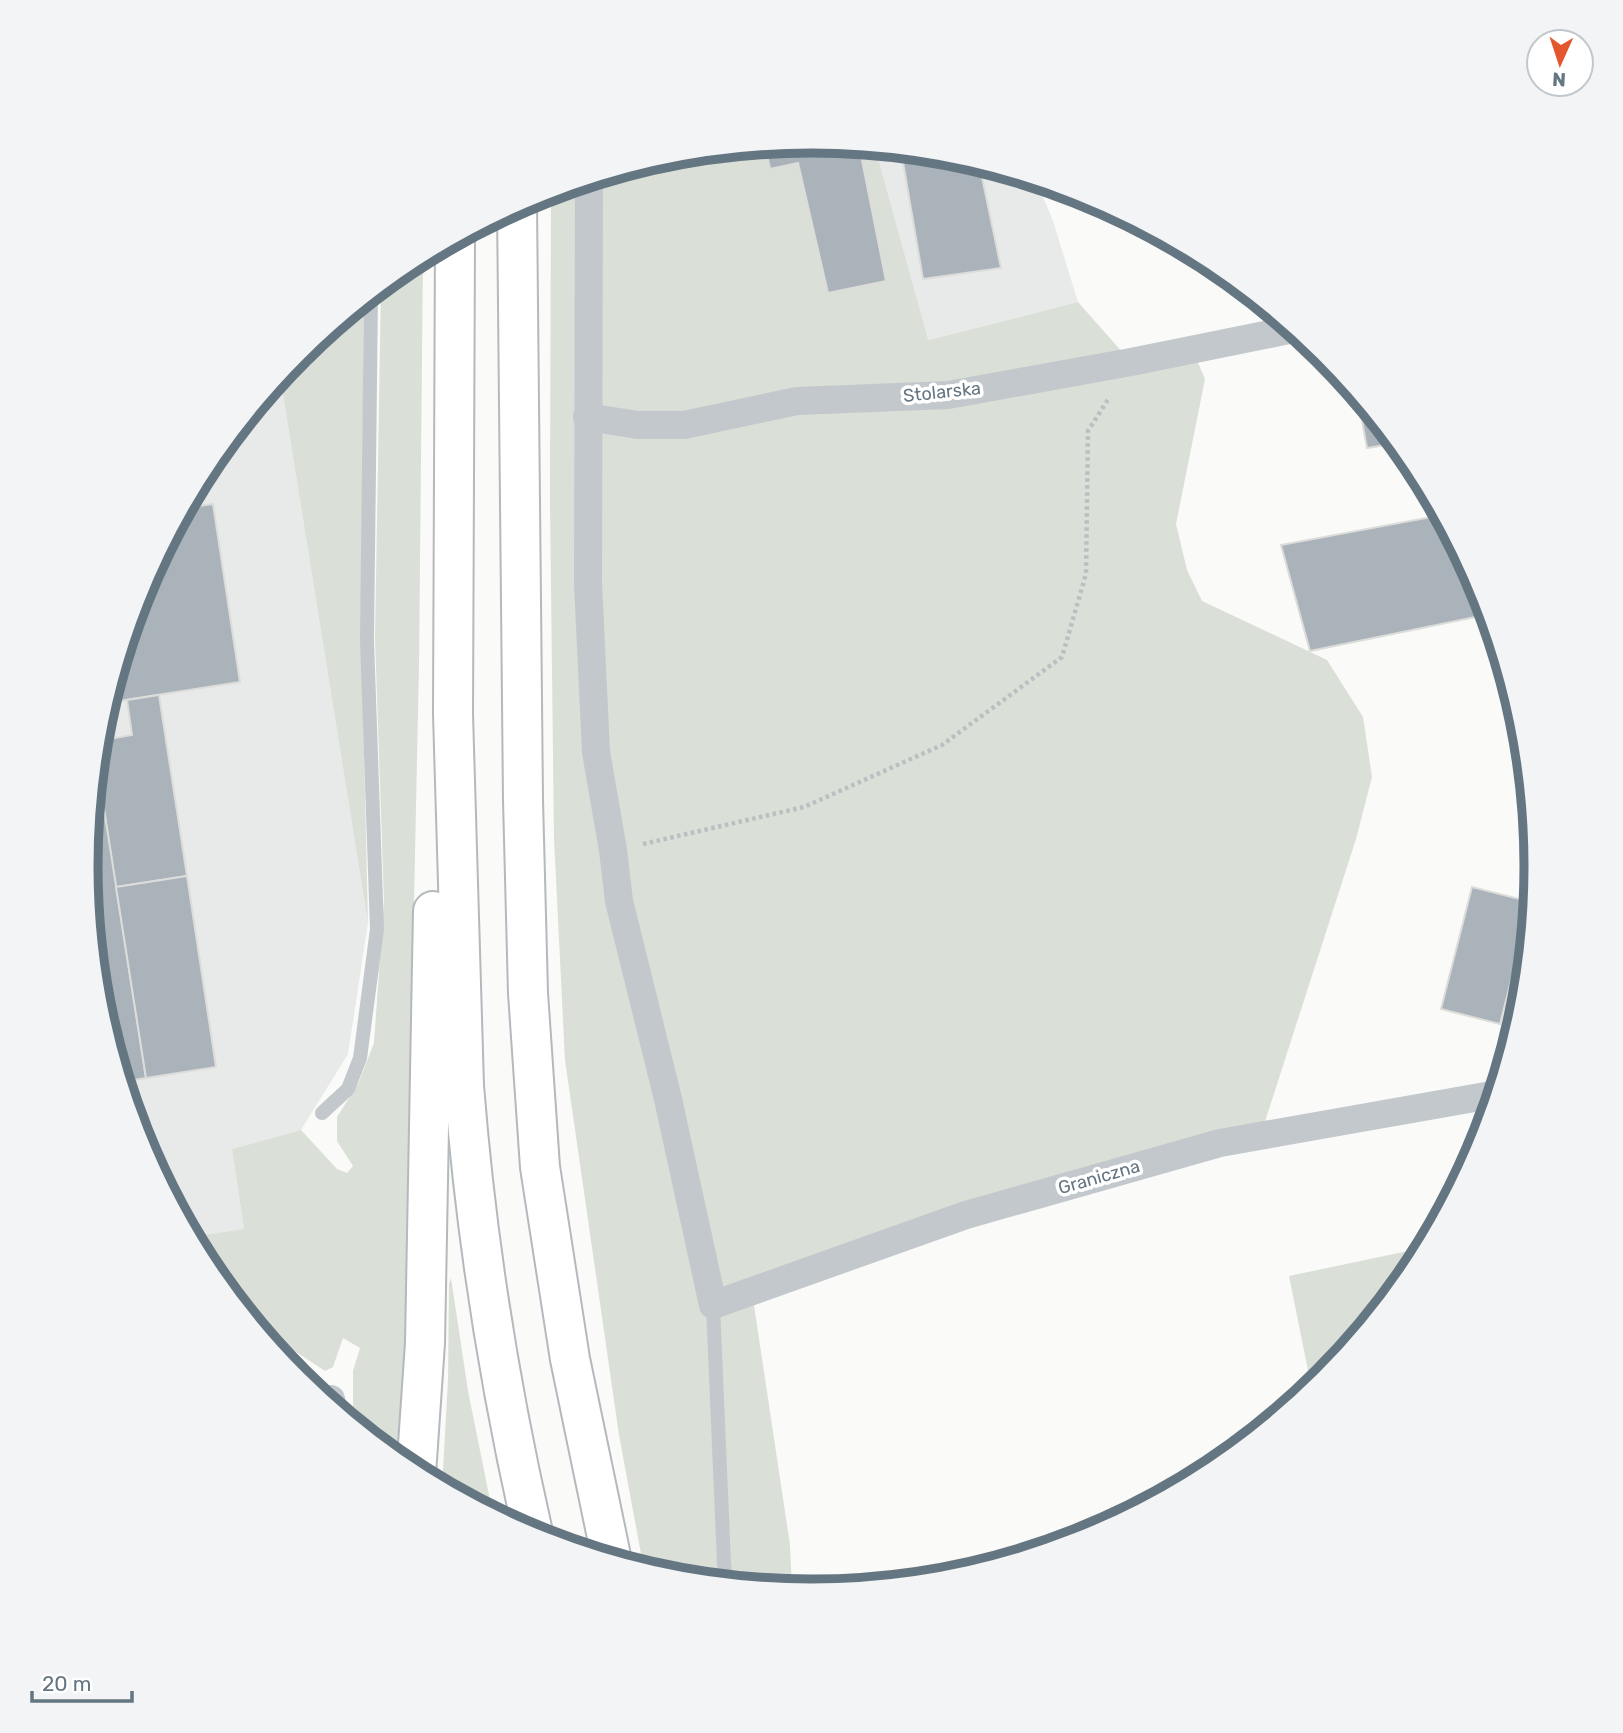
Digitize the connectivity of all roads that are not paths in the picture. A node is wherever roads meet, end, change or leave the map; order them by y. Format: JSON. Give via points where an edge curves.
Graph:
{"nodes":[{"id":1,"x":589,"y":189,"type":"edge"},
{"id":2,"x":517,"y":217,"type":"edge"},
{"id":3,"x":455,"y":249,"type":"edge"},
{"id":4,"x":371,"y":305,"type":"edge"},
{"id":5,"x":1282,"y":330,"type":"edge"},
{"id":6,"x":587,"y":417,"type":"junction"},
{"id":7,"x":453,"y":714,"type":"junction"},
{"id":8,"x":1487,"y":1096,"type":"edge"},
{"id":9,"x":322,"y":1113,"type":"dead end"},
{"id":10,"x":713,"y":1306,"type":"junction"},
{"id":11,"x":417,"y":1461,"type":"edge"},
{"id":12,"x":531,"y":1523,"type":"edge"},
{"id":13,"x":610,"y":1551,"type":"edge"},
{"id":14,"x":725,"y":1575,"type":"edge"}],
"edges":[{"from":1,"to":6,"type":"street"},
{"from":2,"to":13,"type":"highway","via":[[523,800],[528,993],[540,1167],[569,1359]]},
{"from":3,"to":7,"type":"highway"},
{"from":4,"to":9,"type":"lane","via":[[367,640],[377,929],[360,1058],[348,1089]]},
{"from":5,"to":6,"type":"street","name":"Stolarska","via":[[948,395],[797,401],[684,425],[638,425]]},
{"from":6,"to":10,"type":"street","via":[[587,583],[596,752],[619,901]]},
{"from":7,"to":11,"type":"highway","via":[[435,831],[425,1343]]},
{"from":7,"to":12,"type":"highway","via":[[464,1086],[472,1186],[500,1368]]},
{"from":8,"to":10,"type":"street","name":"Graniczna","via":[[1220,1143],[966,1215]]},
{"from":10,"to":14,"type":"lane"}]}
